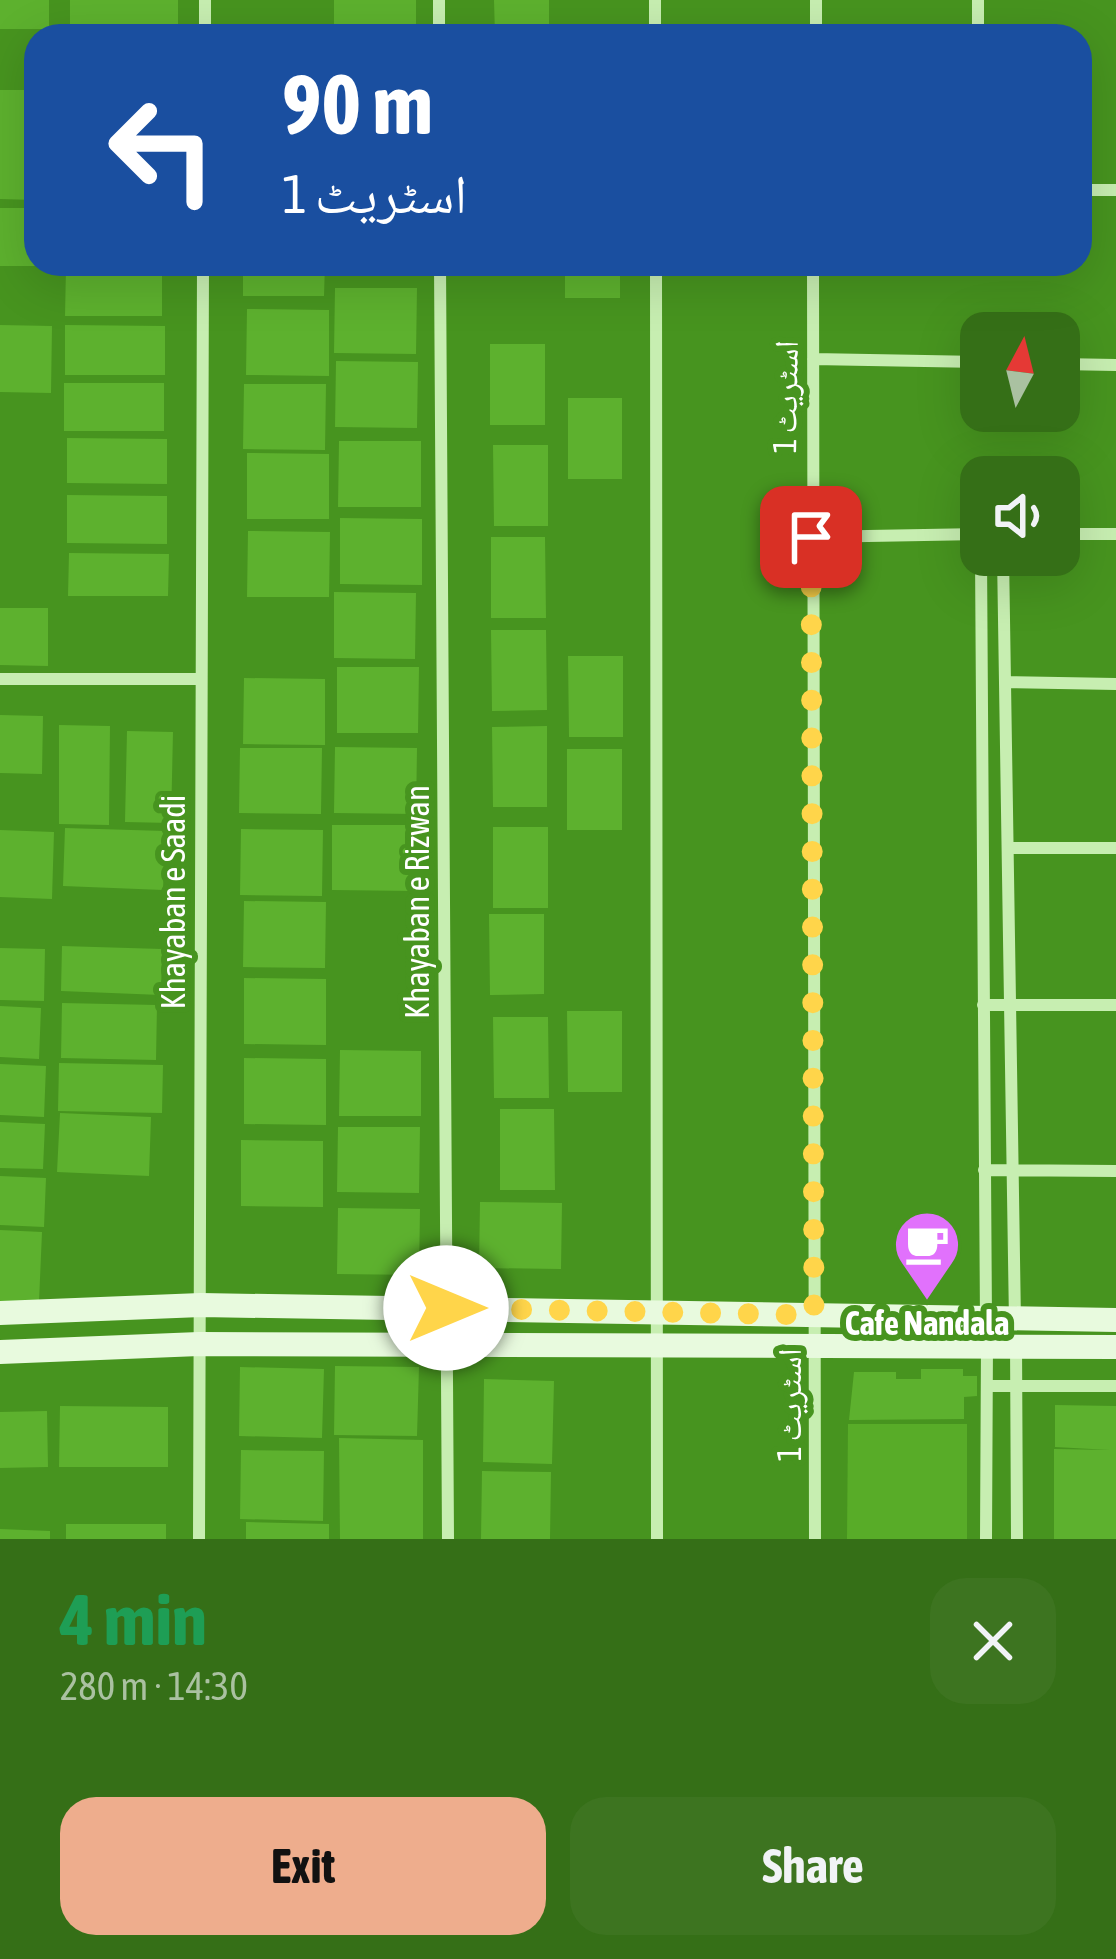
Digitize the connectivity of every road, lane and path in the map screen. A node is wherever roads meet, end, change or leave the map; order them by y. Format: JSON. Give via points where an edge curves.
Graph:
{"nodes":[{"id":1,"x":203,"y":276,"type":"edge"},
{"id":2,"x":440,"y":276,"type":"edge"},
{"id":3,"x":656,"y":276,"type":"edge"},
{"id":4,"x":813,"y":276,"type":"edge"},
{"id":5,"x":813,"y":358,"type":"junction"},
{"id":6,"x":960,"y":362,"type":"edge"},
{"id":7,"x":1080,"y":364,"type":"edge"},
{"id":8,"x":1116,"y":365,"type":"edge"},
{"id":9,"x":960,"y":534,"type":"edge"},
{"id":10,"x":1080,"y":534,"type":"edge"},
{"id":11,"x":1116,"y":534,"type":"edge"},
{"id":12,"x":811,"y":537,"type":"junction"},
{"id":13,"x":981,"y":576,"type":"edge"},
{"id":14,"x":1003,"y":576,"type":"edge"},
{"id":15,"x":0,"y":679,"type":"edge"},
{"id":16,"x":200,"y":679,"type":"junction"},
{"id":17,"x":1006,"y":682,"type":"junction"},
{"id":18,"x":1116,"y":684,"type":"edge"},
{"id":19,"x":1010,"y":848,"type":"junction"},
{"id":20,"x":1116,"y":848,"type":"edge"},
{"id":21,"x":983,"y":1005,"type":"junction"},
{"id":22,"x":1010,"y":1005,"type":"junction"},
{"id":23,"x":1116,"y":1005,"type":"edge"},
{"id":24,"x":983,"y":1170,"type":"junction"},
{"id":25,"x":1012,"y":1170,"type":"junction"},
{"id":26,"x":1116,"y":1171,"type":"edge"},
{"id":27,"x":201,"y":1305,"type":"junction"},
{"id":28,"x":446,"y":1308,"type":"junction"},
{"id":29,"x":667,"y":1310,"type":"junction"},
{"id":30,"x":0,"y":1313,"type":"edge"},
{"id":31,"x":804,"y":1315,"type":"junction"},
{"id":32,"x":1015,"y":1319,"type":"junction"},
{"id":33,"x":1116,"y":1319,"type":"edge"},
{"id":34,"x":986,"y":1320,"type":"junction"},
{"id":35,"x":666,"y":1343,"type":"junction"},
{"id":36,"x":199,"y":1344,"type":"junction"},
{"id":37,"x":805,"y":1344,"type":"junction"},
{"id":38,"x":449,"y":1345,"type":"junction"},
{"id":39,"x":987,"y":1346,"type":"junction"},
{"id":40,"x":1016,"y":1346,"type":"junction"},
{"id":41,"x":1116,"y":1347,"type":"edge"},
{"id":42,"x":0,"y":1352,"type":"edge"},
{"id":43,"x":987,"y":1386,"type":"junction"},
{"id":44,"x":1018,"y":1386,"type":"junction"},
{"id":45,"x":1116,"y":1386,"type":"edge"},
{"id":46,"x":199,"y":1539,"type":"edge"},
{"id":47,"x":448,"y":1539,"type":"edge"},
{"id":48,"x":657,"y":1539,"type":"edge"},
{"id":49,"x":815,"y":1539,"type":"edge"},
{"id":50,"x":986,"y":1539,"type":"edge"},
{"id":51,"x":1017,"y":1539,"type":"edge"}],
"edges":[{"from":1,"to":16,"type":"street","name":"Khayaban e Saadi"},
{"from":2,"to":28,"type":"street","name":"Khayaban e Rizwan"},
{"from":3,"to":29,"type":"street"},
{"from":4,"to":5,"type":"street","name":"اسٹریٹ 1"},
{"from":5,"to":6,"type":"street"},
{"from":5,"to":12,"type":"street","name":"اسٹریٹ 1"},
{"from":7,"to":8,"type":"street"},
{"from":9,"to":12,"type":"street"},
{"from":10,"to":11,"type":"street"},
{"from":12,"to":31,"type":"street","name":"اسٹریٹ 1"},
{"from":13,"to":21,"type":"street"},
{"from":14,"to":17,"type":"street"},
{"from":15,"to":16,"type":"street"},
{"from":16,"to":27,"type":"street","name":"Khayaban e Saadi"},
{"from":17,"to":18,"type":"street"},
{"from":17,"to":19,"type":"street"},
{"from":19,"to":20,"type":"street"},
{"from":19,"to":22,"type":"street"},
{"from":21,"to":22,"type":"street"},
{"from":21,"to":24,"type":"street"},
{"from":22,"to":23,"type":"street"},
{"from":22,"to":25,"type":"street"},
{"from":24,"to":25,"type":"street"},
{"from":24,"to":34,"type":"street"},
{"from":25,"to":26,"type":"street"},
{"from":25,"to":32,"type":"street"},
{"from":27,"to":28,"type":"street"},
{"from":27,"to":30,"type":"street"},
{"from":27,"to":36,"type":"street","name":"Khayaban e Saadi"},
{"from":28,"to":29,"type":"street"},
{"from":28,"to":38,"type":"street","name":"Khayaban e Rizwan"},
{"from":29,"to":31,"type":"street"},
{"from":29,"to":35,"type":"street"},
{"from":31,"to":34,"type":"street"},
{"from":31,"to":37,"type":"street","name":"اسٹریٹ 1"},
{"from":32,"to":33,"type":"street"},
{"from":32,"to":34,"type":"street"},
{"from":32,"to":40,"type":"street"},
{"from":34,"to":39,"type":"street"},
{"from":35,"to":37,"type":"street"},
{"from":35,"to":38,"type":"street"},
{"from":35,"to":48,"type":"street"},
{"from":36,"to":38,"type":"street"},
{"from":36,"to":42,"type":"street"},
{"from":36,"to":46,"type":"street","name":"Khayaban e Saadi"},
{"from":37,"to":39,"type":"street"},
{"from":37,"to":49,"type":"street","name":"اسٹریٹ 1"},
{"from":38,"to":47,"type":"street","name":"Khayaban e Rizwan"},
{"from":39,"to":40,"type":"street"},
{"from":39,"to":43,"type":"street"},
{"from":40,"to":41,"type":"street"},
{"from":40,"to":44,"type":"street"},
{"from":43,"to":44,"type":"street"},
{"from":43,"to":50,"type":"street"},
{"from":44,"to":45,"type":"street"},
{"from":44,"to":51,"type":"street"}]}
